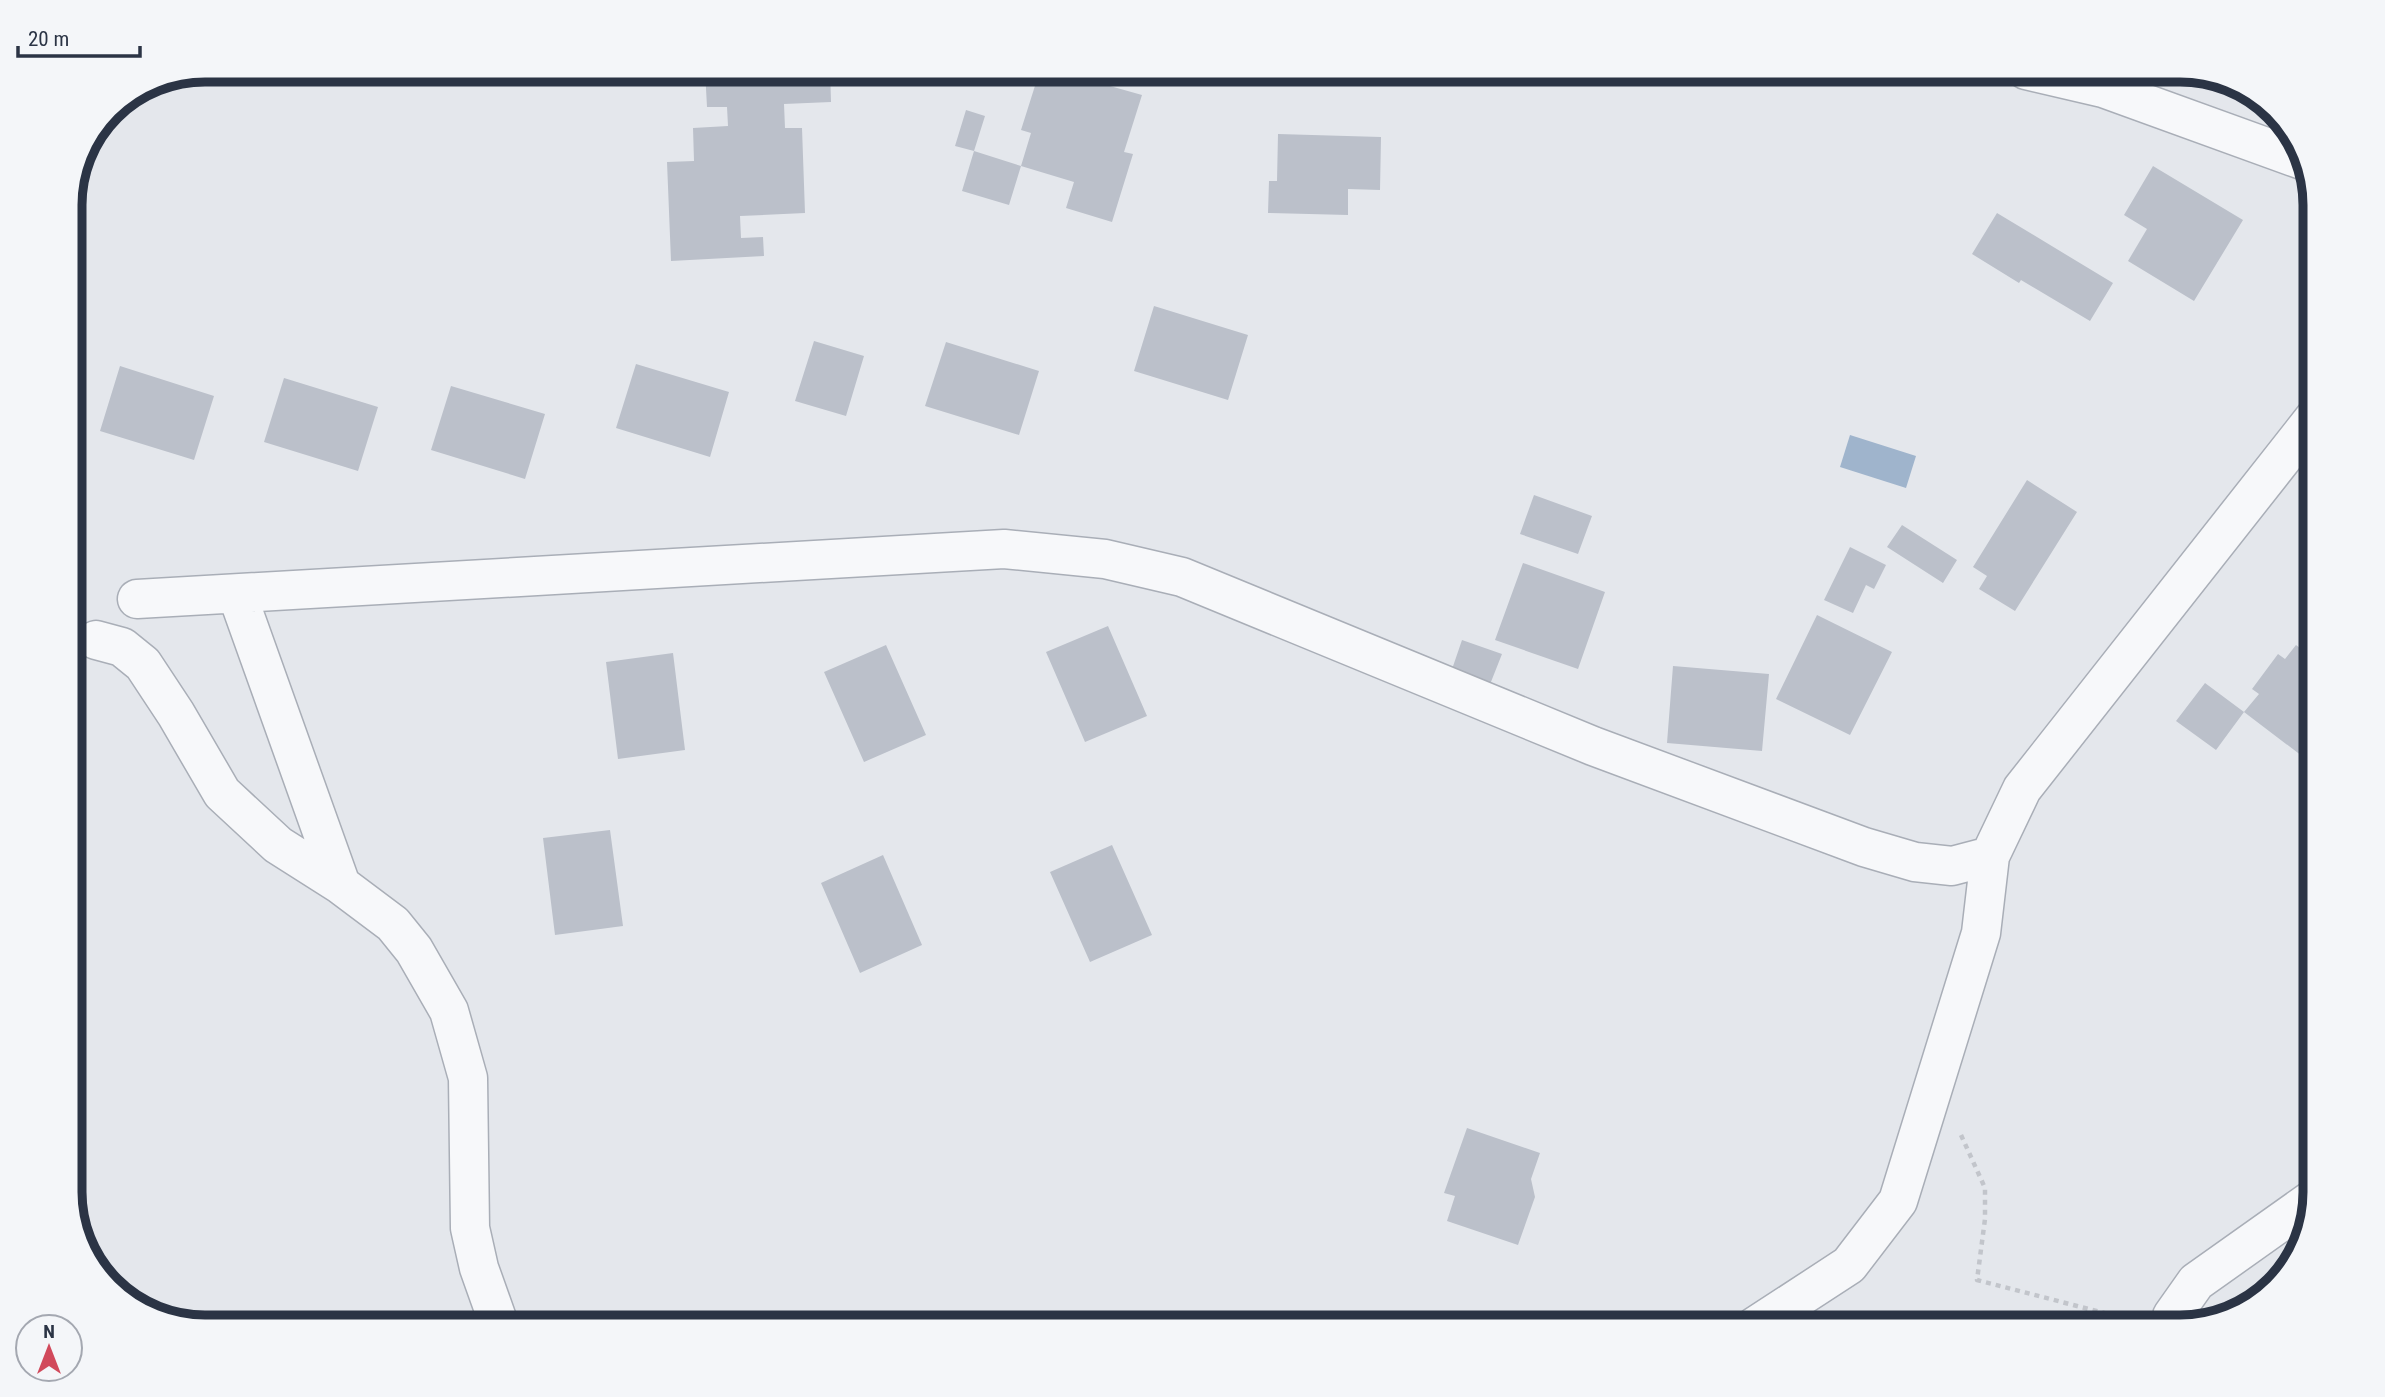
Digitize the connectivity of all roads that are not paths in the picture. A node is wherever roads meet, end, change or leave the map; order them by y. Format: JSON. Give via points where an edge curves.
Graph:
{"nodes":[{"id":1,"x":2078,"y":82,"type":"edge"},
{"id":2,"x":2292,"y":156,"type":"edge"},
{"id":3,"x":2302,"y":433,"type":"edge"},
{"id":4,"x":237,"y":594,"type":"junction"},
{"id":5,"x":137,"y":599,"type":"dead end"},
{"id":6,"x":96,"y":640,"type":"dead end"},
{"id":7,"x":1990,"y":856,"type":"junction"},
{"id":8,"x":341,"y":885,"type":"junction"},
{"id":9,"x":2302,"y":1207,"type":"edge"},
{"id":10,"x":496,"y":1315,"type":"edge"},
{"id":11,"x":1772,"y":1315,"type":"edge"},
{"id":12,"x":2175,"y":1315,"type":"edge"}],
"edges":[{"from":1,"to":2,"type":"street"},
{"from":3,"to":7,"type":"street","via":[[2022,789]]},
{"from":4,"to":5,"type":"street"},
{"from":4,"to":7,"type":"street","via":[[1004,549],[1105,559],[1182,577],[1593,746],[1864,847],[1915,862],[1952,866]]},
{"from":4,"to":8,"type":"street"},
{"from":6,"to":8,"type":"street","via":[[122,647],[143,664],[222,793],[278,845]]},
{"from":7,"to":11,"type":"street","via":[[1981,933],[1898,1201],[1849,1265]]},
{"from":8,"to":10,"type":"street","via":[[393,924],[414,950],[449,1011],[468,1078],[470,1228]]},
{"from":9,"to":12,"type":"street","via":[[2196,1282]]}]}
